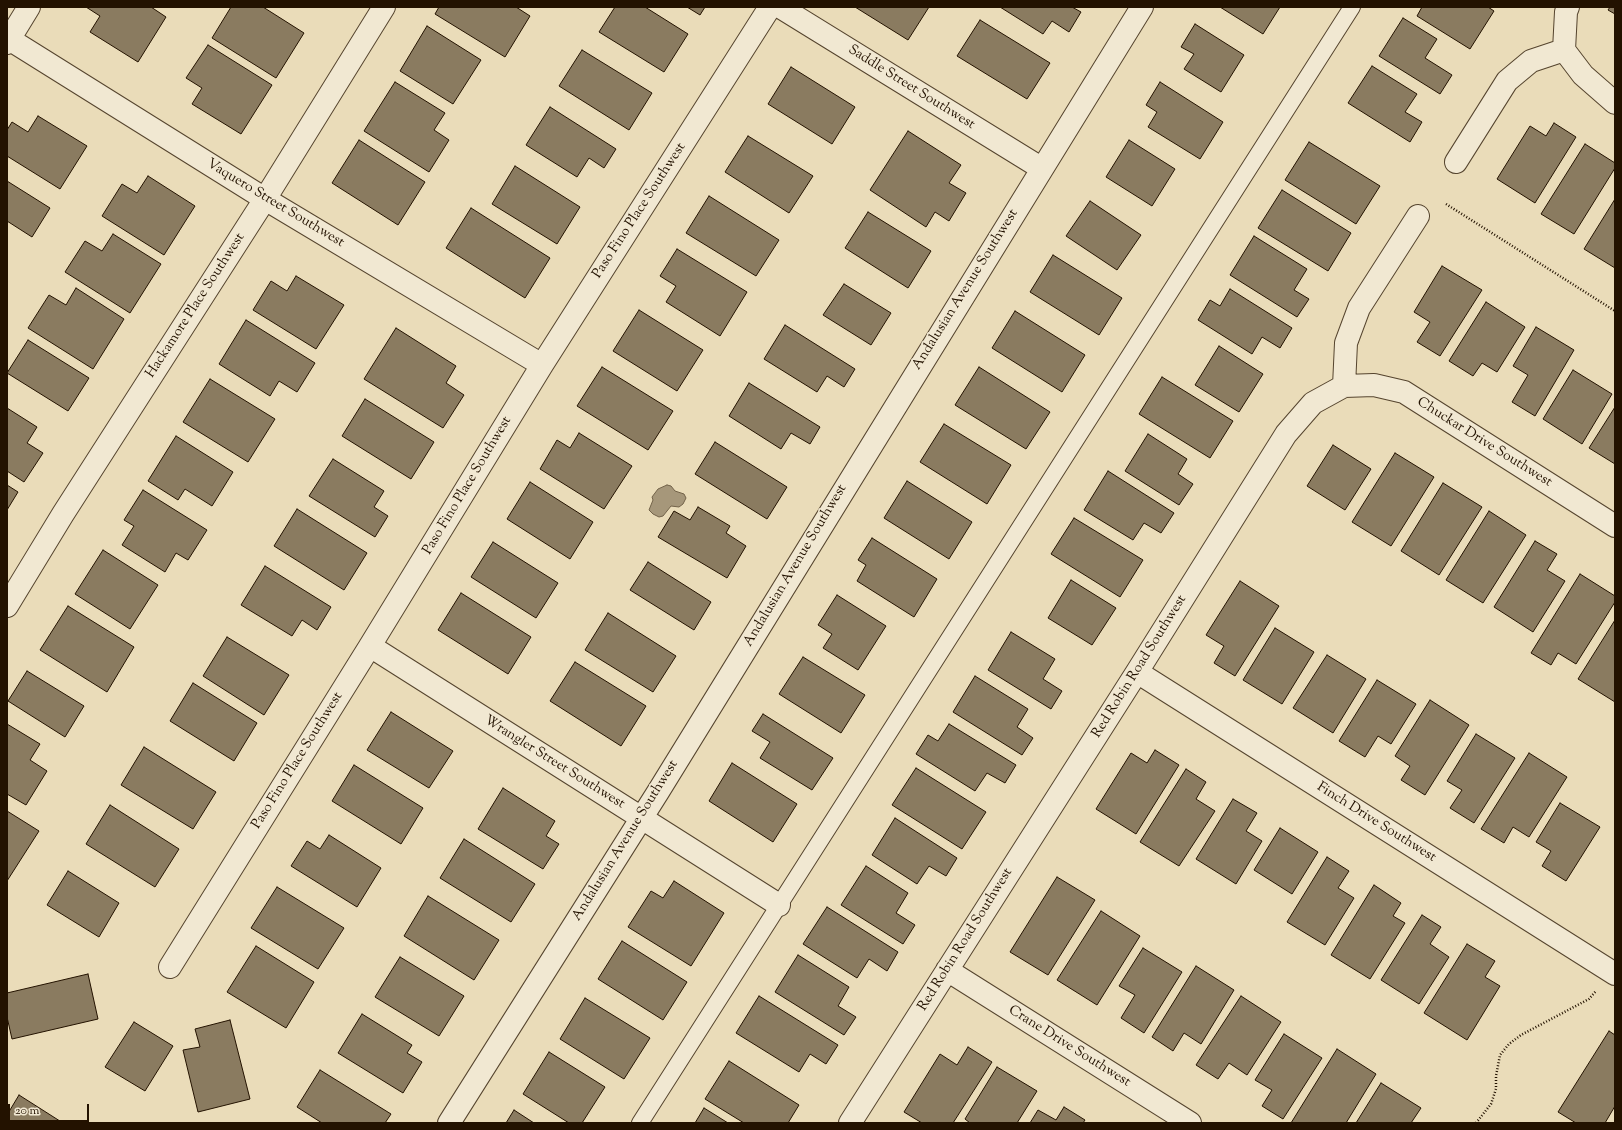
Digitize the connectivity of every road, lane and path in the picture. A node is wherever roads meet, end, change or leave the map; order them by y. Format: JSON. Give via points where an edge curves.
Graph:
{"nodes":[{"id":1,"x":29,"y":7,"type":"edge"},
{"id":2,"x":384,"y":7,"type":"edge"},
{"id":3,"x":770,"y":7,"type":"edge"},
{"id":4,"x":780,"y":7,"type":"edge"},
{"id":5,"x":1142,"y":7,"type":"edge"},
{"id":6,"x":1352,"y":7,"type":"edge"},
{"id":7,"x":1568,"y":7,"type":"edge"},
{"id":8,"x":8,"y":41,"type":"edge"},
{"id":9,"x":1564,"y":50,"type":"junction"},
{"id":10,"x":1615,"y":102,"type":"edge"},
{"id":11,"x":1456,"y":162,"type":"dead end"},
{"id":12,"x":1041,"y":168,"type":"junction"},
{"id":13,"x":265,"y":199,"type":"junction"},
{"id":14,"x":1446,"y":204,"type":"dead end"},
{"id":15,"x":1418,"y":216,"type":"dead end"},
{"id":16,"x":1615,"y":311,"type":"edge"},
{"id":17,"x":542,"y":365,"type":"junction"},
{"id":18,"x":1344,"y":386,"type":"junction"},
{"id":19,"x":1615,"y":526,"type":"edge"},
{"id":20,"x":7,"y":606,"type":"edge"},
{"id":21,"x":370,"y":646,"type":"junction"},
{"id":22,"x":1137,"y":672,"type":"junction"},
{"id":23,"x":641,"y":818,"type":"junction"},
{"id":24,"x":779,"y":905,"type":"junction"},
{"id":25,"x":170,"y":967,"type":"dead end"},
{"id":26,"x":947,"y":970,"type":"junction"},
{"id":27,"x":1615,"y":974,"type":"edge"},
{"id":28,"x":1598,"y":989,"type":"dead end"},
{"id":29,"x":449,"y":1123,"type":"edge"},
{"id":30,"x":640,"y":1123,"type":"edge"},
{"id":31,"x":850,"y":1123,"type":"edge"},
{"id":32,"x":1190,"y":1123,"type":"edge"},
{"id":33,"x":1476,"y":1123,"type":"edge"}],
"edges":[{"from":1,"to":8,"type":"street"},
{"from":2,"to":13,"type":"street","name":"Hackamore Place Southwest"},
{"from":3,"to":17,"type":"street","name":"Paso Fino Place Southwest"},
{"from":4,"to":12,"type":"street","name":"Saddle Street Southwest"},
{"from":5,"to":12,"type":"street","name":"Andalusian Avenue Southwest"},
{"from":6,"to":24,"type":"lane"},
{"from":7,"to":9,"type":"street"},
{"from":8,"to":13,"type":"street","name":"Vaquero Street Southwest"},
{"from":9,"to":10,"type":"street","via":[[1583,75]]},
{"from":9,"to":11,"type":"street","via":[[1531,61],[1507,81]]},
{"from":12,"to":23,"type":"street","name":"Andalusian Avenue Southwest"},
{"from":13,"to":17,"type":"street","name":"Vaquero Street Southwest"},
{"from":13,"to":20,"type":"street","name":"Hackamore Place Southwest"},
{"from":14,"to":16,"type":"path"},
{"from":15,"to":18,"type":"street","via":[[1359,308],[1346,343]]},
{"from":17,"to":21,"type":"street","name":"Paso Fino Place Southwest"},
{"from":18,"to":19,"type":"street","name":"Chuckar Drive Southwest","via":[[1374,385],[1404,392]]},
{"from":18,"to":22,"type":"street","name":"Red Robin Road Southwest","via":[[1313,403],[1286,434]]},
{"from":21,"to":23,"type":"street","name":"Wrangler Street Southwest"},
{"from":21,"to":25,"type":"street","name":"Paso Fino Place Southwest"},
{"from":22,"to":26,"type":"street","name":"Red Robin Road Southwest"},
{"from":22,"to":27,"type":"street","name":"Finch Drive Southwest"},
{"from":23,"to":24,"type":"street","name":"Wrangler Street Southwest"},
{"from":23,"to":29,"type":"street","name":"Andalusian Avenue Southwest"},
{"from":24,"to":30,"type":"lane"},
{"from":26,"to":31,"type":"street","name":"Red Robin Road Southwest"},
{"from":26,"to":32,"type":"street","name":"Crane Drive Southwest"},
{"from":28,"to":33,"type":"path","via":[[1589,999],[1526,1032],[1509,1044],[1500,1055],[1496,1089],[1491,1104]]}]}
